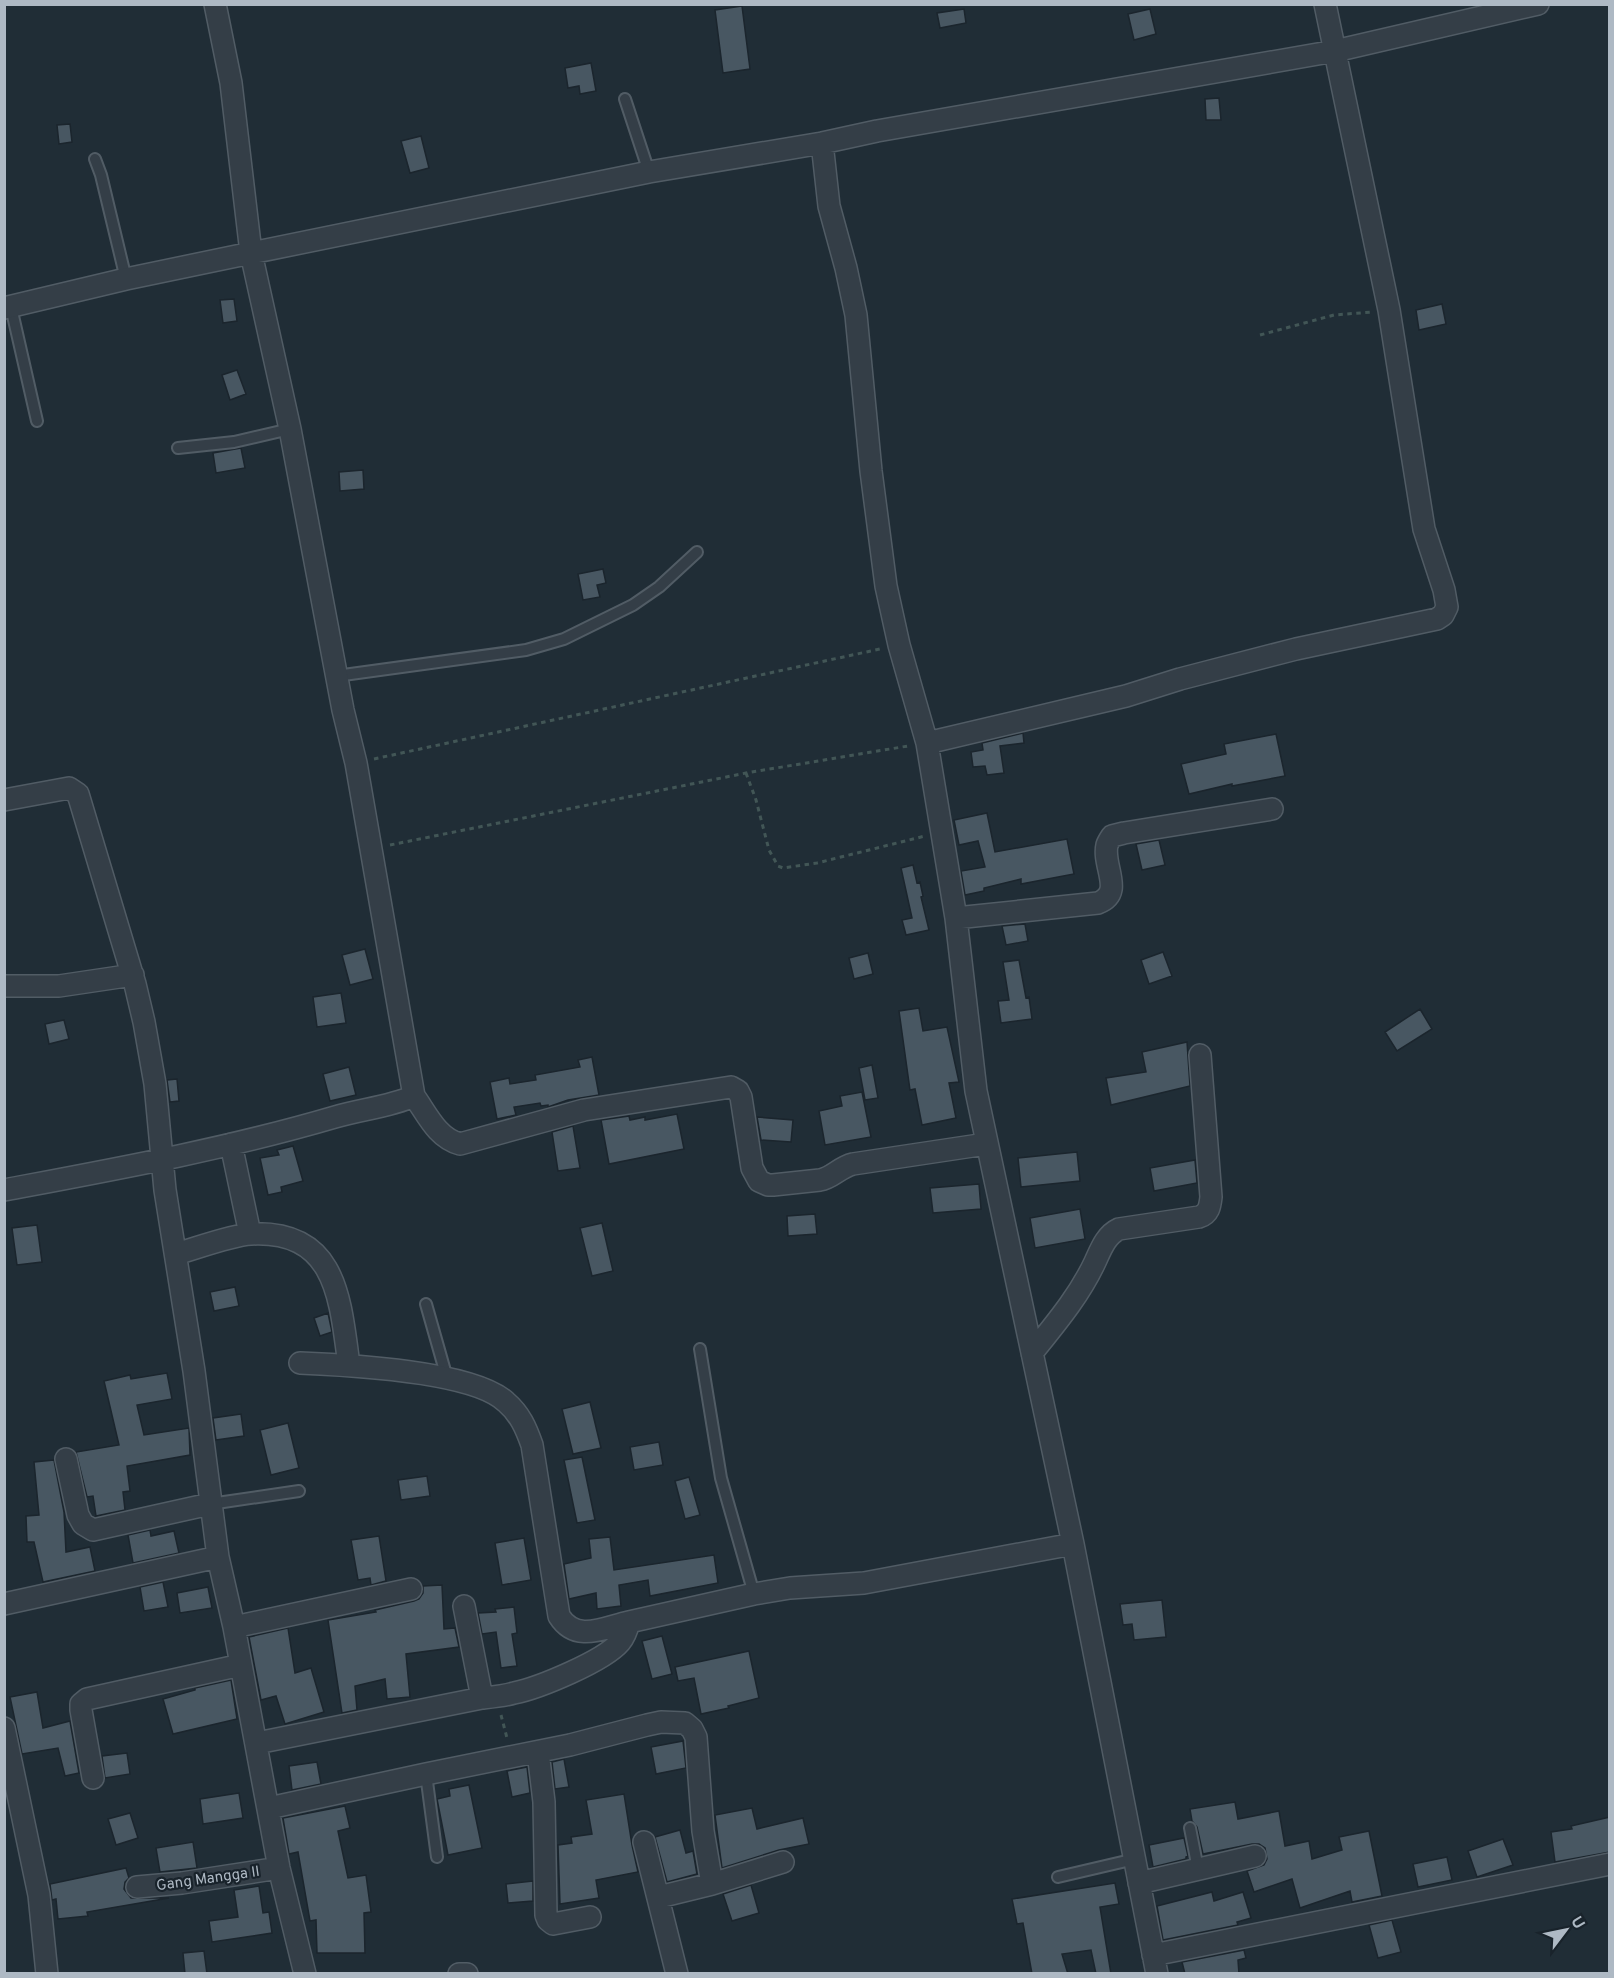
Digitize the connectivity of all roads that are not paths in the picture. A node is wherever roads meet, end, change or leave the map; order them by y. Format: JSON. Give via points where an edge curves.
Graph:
{"nodes":[{"id":1,"x":215,"y":4,"type":"edge"},
{"id":2,"x":1325,"y":4,"type":"edge"},
{"id":3,"x":1538,"y":4,"type":"edge"},
{"id":4,"x":1335,"y":51,"type":"junction"},
{"id":5,"x":625,"y":99,"type":"dead end"},
{"id":6,"x":822,"y":143,"type":"junction"},
{"id":7,"x":95,"y":159,"type":"dead end"},
{"id":8,"x":649,"y":172,"type":"junction"},
{"id":9,"x":250,"y":253,"type":"junction"},
{"id":10,"x":126,"y":279,"type":"junction"},
{"id":11,"x":8,"y":308,"type":"edge"},
{"id":12,"x":37,"y":422,"type":"dead end"},
{"id":13,"x":290,"y":429,"type":"junction"},
{"id":14,"x":178,"y":448,"type":"dead end"},
{"id":15,"x":697,"y":552,"type":"dead end"},
{"id":16,"x":336,"y":676,"type":"junction"},
{"id":17,"x":927,"y":743,"type":"junction"},
{"id":18,"x":4,"y":801,"type":"edge"},
{"id":19,"x":1272,"y":809,"type":"dead end"},
{"id":20,"x":956,"y":918,"type":"junction"},
{"id":21,"x":133,"y":975,"type":"junction"},
{"id":22,"x":4,"y":986,"type":"edge"},
{"id":23,"x":1200,"y":1055,"type":"dead end"},
{"id":24,"x":414,"y":1096,"type":"junction"},
{"id":25,"x":231,"y":1144,"type":"junction"},
{"id":26,"x":986,"y":1144,"type":"junction"},
{"id":27,"x":163,"y":1160,"type":"junction"},
{"id":28,"x":4,"y":1190,"type":"edge"},
{"id":29,"x":250,"y":1234,"type":"junction"},
{"id":30,"x":176,"y":1254,"type":"junction"},
{"id":31,"x":426,"y":1304,"type":"dead end"},
{"id":32,"x":700,"y":1349,"type":"dead end"},
{"id":33,"x":1032,"y":1353,"type":"junction"},
{"id":34,"x":300,"y":1364,"type":"dead end"},
{"id":35,"x":349,"y":1365,"type":"junction"},
{"id":36,"x":447,"y":1378,"type":"junction"},
{"id":37,"x":66,"y":1459,"type":"dead end"},
{"id":38,"x":299,"y":1491,"type":"dead end"},
{"id":39,"x":210,"y":1504,"type":"junction"},
{"id":40,"x":1073,"y":1544,"type":"junction"},
{"id":41,"x":218,"y":1557,"type":"junction"},
{"id":42,"x":411,"y":1589,"type":"dead end"},
{"id":43,"x":754,"y":1593,"type":"junction"},
{"id":44,"x":4,"y":1604,"type":"edge"},
{"id":45,"x":464,"y":1606,"type":"dead end"},
{"id":46,"x":629,"y":1622,"type":"junction"},
{"id":47,"x":234,"y":1627,"type":"junction"},
{"id":48,"x":241,"y":1665,"type":"junction"},
{"id":49,"x":488,"y":1697,"type":"junction"},
{"id":50,"x":4,"y":1728,"type":"edge"},
{"id":51,"x":257,"y":1743,"type":"junction"},
{"id":52,"x":538,"y":1752,"type":"junction"},
{"id":53,"x":426,"y":1774,"type":"junction"},
{"id":54,"x":93,"y":1778,"type":"dead end"},
{"id":55,"x":268,"y":1808,"type":"junction"},
{"id":56,"x":1190,"y":1828,"type":"dead end"},
{"id":57,"x":644,"y":1842,"type":"dead end"},
{"id":58,"x":1255,"y":1856,"type":"dead end"},
{"id":59,"x":437,"y":1857,"type":"dead end"},
{"id":60,"x":1135,"y":1859,"type":"junction"},
{"id":61,"x":783,"y":1862,"type":"dead end"},
{"id":62,"x":1610,"y":1864,"type":"edge"},
{"id":63,"x":279,"y":1868,"type":"junction"},
{"id":64,"x":1198,"y":1869,"type":"junction"},
{"id":65,"x":1058,"y":1877,"type":"dead end"},
{"id":66,"x":1139,"y":1882,"type":"junction"},
{"id":67,"x":712,"y":1884,"type":"junction"},
{"id":68,"x":138,"y":1887,"type":"dead end"},
{"id":69,"x":659,"y":1897,"type":"junction"},
{"id":70,"x":590,"y":1917,"type":"dead end"},
{"id":71,"x":1155,"y":1964,"type":"edge"},
{"id":72,"x":47,"y":1974,"type":"edge"},
{"id":73,"x":305,"y":1974,"type":"edge"},
{"id":74,"x":459,"y":1974,"type":"edge"},
{"id":75,"x":467,"y":1974,"type":"edge"},
{"id":76,"x":677,"y":1974,"type":"edge"}],
"edges":[{"from":1,"to":9,"type":"street","via":[[231,83]]},
{"from":2,"to":4,"type":"street"},
{"from":3,"to":4,"type":"street"},
{"from":4,"to":6,"type":"street"},
{"from":4,"to":17,"type":"street","via":[[1389,310],[1424,529],[1444,590],[1447,607],[1443,615]]},
{"from":5,"to":8,"type":"lane"},
{"from":6,"to":8,"type":"street"},
{"from":6,"to":17,"type":"street","via":[[829,206],[856,315],[886,586]]},
{"from":7,"to":10,"type":"lane"},
{"from":8,"to":9,"type":"street"},
{"from":9,"to":10,"type":"street"},
{"from":9,"to":13,"type":"street"},
{"from":10,"to":11,"type":"street"},
{"from":11,"to":12,"type":"lane"},
{"from":13,"to":14,"type":"lane","via":[[234,442]]},
{"from":13,"to":16,"type":"street"},
{"from":15,"to":16,"type":"lane","via":[[633,605],[564,639],[526,650]]},
{"from":16,"to":24,"type":"street","via":[[356,763]]},
{"from":17,"to":20,"type":"street"},
{"from":18,"to":21,"type":"street","via":[[69,788],[78,794]]},
{"from":19,"to":20,"type":"street","via":[[1112,836],[1107,846],[1112,891],[1107,900]]},
{"from":20,"to":26,"type":"street"},
{"from":21,"to":22,"type":"street","via":[[59,986]]},
{"from":21,"to":27,"type":"street","via":[[155,1084]]},
{"from":23,"to":33,"type":"street","via":[[1210,1197],[1207,1212],[1199,1217],[1113,1232],[1081,1290]]},
{"from":24,"to":25,"type":"street","via":[[395,1105]]},
{"from":24,"to":26,"type":"street","via":[[448,1141],[460,1144],[584,1110],[731,1087],[741,1097],[752,1168],[759,1181],[768,1185],[826,1179],[853,1164]]},
{"from":25,"to":27,"type":"street"},
{"from":25,"to":29,"type":"street"},
{"from":26,"to":33,"type":"street"},
{"from":27,"to":28,"type":"street"},
{"from":27,"to":30,"type":"street"},
{"from":29,"to":30,"type":"street"},
{"from":29,"to":35,"type":"street","via":[[296,1239],[325,1266],[335,1285]]},
{"from":30,"to":39,"type":"street"},
{"from":31,"to":36,"type":"lane"},
{"from":32,"to":43,"type":"lane","via":[[721,1478]]},
{"from":33,"to":40,"type":"street"},
{"from":34,"to":35,"type":"street"},
{"from":35,"to":36,"type":"street"},
{"from":36,"to":46,"type":"street","via":[[489,1391],[505,1401],[525,1424],[532,1444],[559,1616],[566,1626],[580,1633]]},
{"from":37,"to":39,"type":"street","via":[[78,1515],[93,1530]]},
{"from":38,"to":39,"type":"lane"},
{"from":39,"to":41,"type":"street"},
{"from":40,"to":43,"type":"street","via":[[864,1583]]},
{"from":40,"to":60,"type":"street"},
{"from":41,"to":44,"type":"street"},
{"from":41,"to":47,"type":"street"},
{"from":42,"to":47,"type":"street"},
{"from":43,"to":46,"type":"street"},
{"from":45,"to":49,"type":"street"},
{"from":46,"to":49,"type":"street","via":[[627,1632],[611,1650],[566,1674],[528,1689]]},
{"from":47,"to":48,"type":"street"},
{"from":48,"to":51,"type":"street"},
{"from":48,"to":54,"type":"street","via":[[87,1699],[81,1710]]},
{"from":49,"to":51,"type":"street"},
{"from":50,"to":72,"type":"street","via":[[39,1895]]},
{"from":51,"to":55,"type":"street"},
{"from":52,"to":53,"type":"street"},
{"from":52,"to":67,"type":"street","via":[[661,1722],[685,1723],[696,1737],[703,1831]]},
{"from":52,"to":70,"type":"street","via":[[544,1802],[546,1915],[553,1924]]},
{"from":53,"to":55,"type":"street"},
{"from":53,"to":59,"type":"lane"},
{"from":55,"to":63,"type":"street"},
{"from":56,"to":64,"type":"lane"},
{"from":57,"to":69,"type":"street"},
{"from":58,"to":64,"type":"street"},
{"from":60,"to":65,"type":"lane"},
{"from":60,"to":66,"type":"street"},
{"from":61,"to":67,"type":"street"},
{"from":62,"to":71,"type":"street"},
{"from":63,"to":68,"type":"street","name":"Gang Mangga II"},
{"from":63,"to":73,"type":"street"},
{"from":64,"to":66,"type":"street"},
{"from":66,"to":71,"type":"street"},
{"from":67,"to":69,"type":"street"},
{"from":69,"to":76,"type":"street"},
{"from":74,"to":75,"type":"street"}]}
